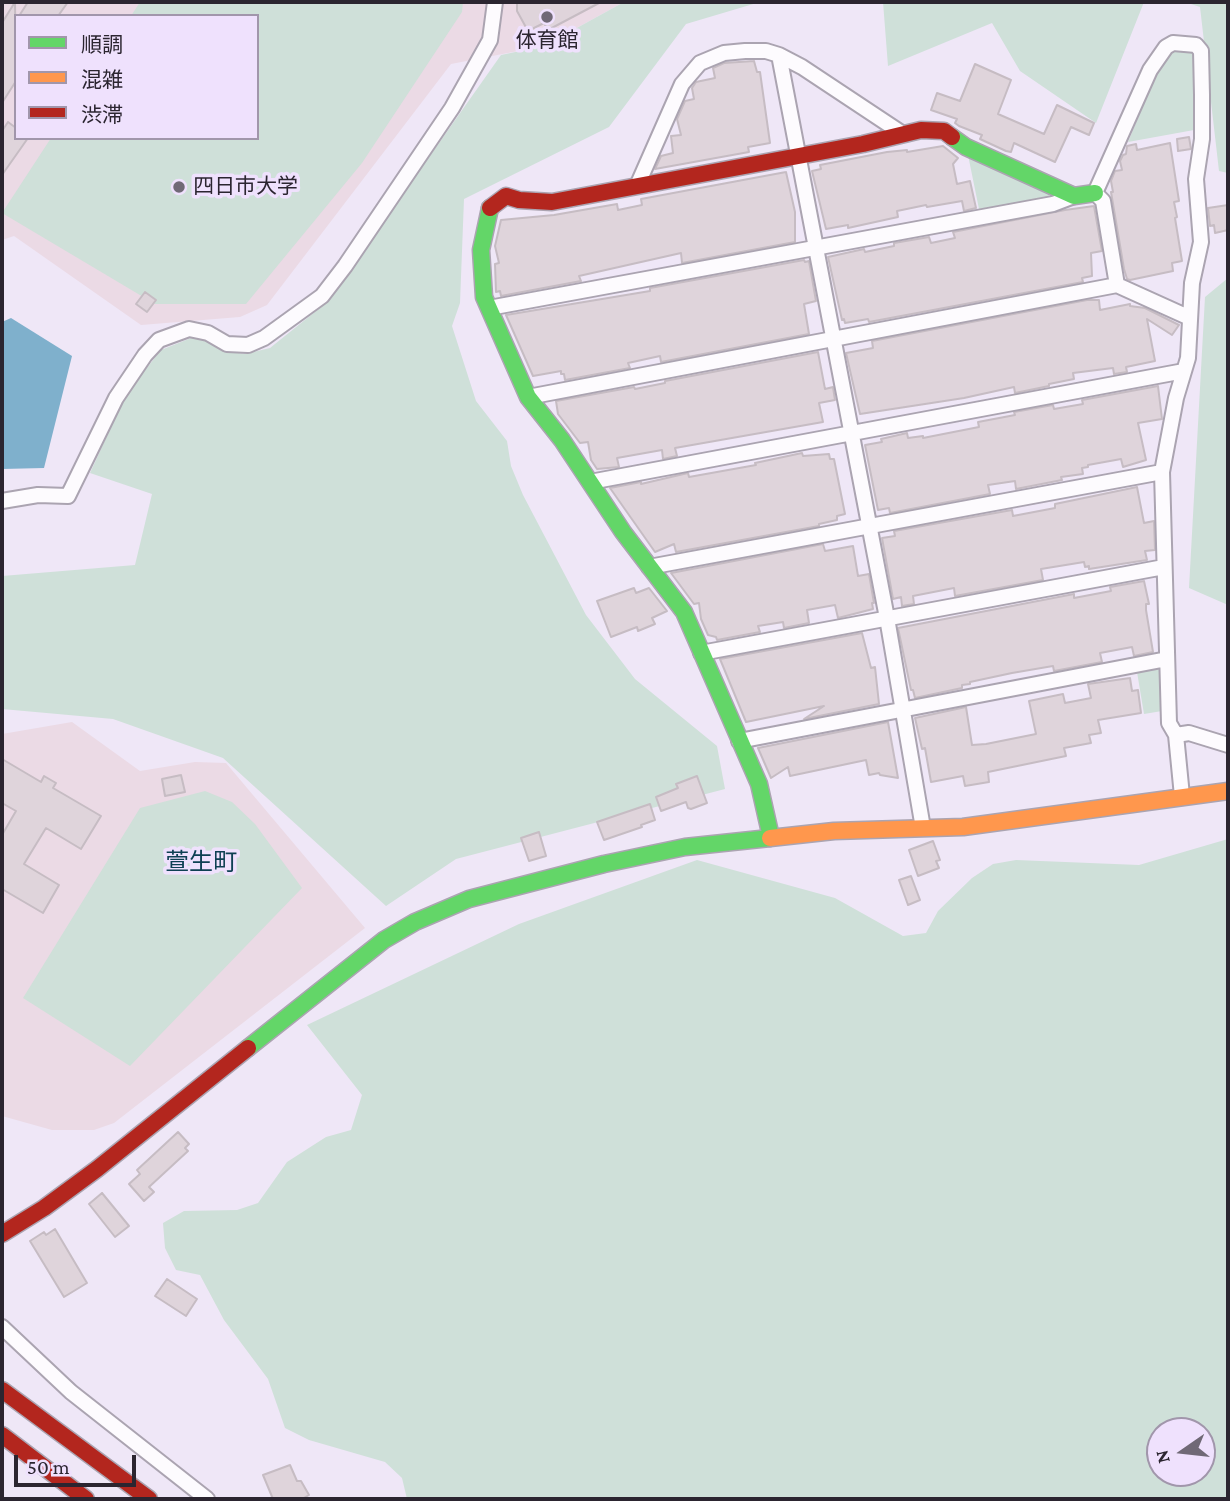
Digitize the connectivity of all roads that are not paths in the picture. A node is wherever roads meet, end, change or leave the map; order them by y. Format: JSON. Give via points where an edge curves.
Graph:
{"nodes":[{"id":1,"x":495,"y":2,"type":"edge"},
{"id":2,"x":779,"y":55,"type":"junction"},
{"id":3,"x":903,"y":134,"type":"junction"},
{"id":4,"x":799,"y":156,"type":"junction"},
{"id":5,"x":637,"y":186,"type":"junction"},
{"id":6,"x":1095,"y":193,"type":"junction"},
{"id":7,"x":1074,"y":196,"type":"junction"},
{"id":8,"x":817,"y":247,"type":"junction"},
{"id":9,"x":1117,"y":285,"type":"junction"},
{"id":10,"x":489,"y":308,"type":"junction"},
{"id":11,"x":1190,"y":318,"type":"junction"},
{"id":12,"x":833,"y":339,"type":"junction"},
{"id":13,"x":1184,"y":372,"type":"junction"},
{"id":14,"x":528,"y":397,"type":"junction"},
{"id":15,"x":851,"y":432,"type":"junction"},
{"id":16,"x":1162,"y":472,"type":"junction"},
{"id":17,"x":590,"y":482,"type":"junction"},
{"id":18,"x":2,"y":501,"type":"edge"},
{"id":19,"x":868,"y":526,"type":"junction"},
{"id":20,"x":649,"y":567,"type":"junction"},
{"id":21,"x":1164,"y":567,"type":"junction"},
{"id":22,"x":887,"y":618,"type":"junction"},
{"id":23,"x":701,"y":653,"type":"junction"},
{"id":24,"x":1167,"y":659,"type":"junction"},
{"id":25,"x":904,"y":710,"type":"junction"},
{"id":26,"x":1176,"y":735,"type":"junction"},
{"id":27,"x":739,"y":741,"type":"junction"},
{"id":28,"x":1228,"y":745,"type":"edge"},
{"id":29,"x":1228,"y":791,"type":"edge"},
{"id":30,"x":1182,"y":796,"type":"junction"},
{"id":31,"x":923,"y":828,"type":"junction"},
{"id":32,"x":771,"y":837,"type":"junction"},
{"id":33,"x":2,"y":1234,"type":"edge"},
{"id":34,"x":2,"y":1327,"type":"edge"},
{"id":35,"x":2,"y":1390,"type":"edge"},
{"id":36,"x":2,"y":1435,"type":"edge"},
{"id":37,"x":86,"y":1499,"type":"edge"},
{"id":38,"x":149,"y":1499,"type":"edge"},
{"id":39,"x":207,"y":1499,"type":"edge"}],
"edges":[{"from":1,"to":18,"type":"street","via":[[489,40],[452,108],[322,296],[248,345],[227,344],[189,328],[159,340],[116,398],[68,496]]},
{"from":2,"to":3,"type":"street"},
{"from":2,"to":4,"type":"street"},
{"from":2,"to":5,"type":"street","via":[[766,51],[724,53],[700,63],[682,84]]},
{"from":3,"to":4,"type":"main road"},
{"from":3,"to":7,"type":"main road","via":[[944,131],[966,147]]},
{"from":4,"to":5,"type":"main road"},
{"from":4,"to":8,"type":"street"},
{"from":5,"to":10,"type":"main road","via":[[552,202],[506,196],[498,200],[490,208],[481,250],[482,285]]},
{"from":6,"to":7,"type":"main road"},
{"from":6,"to":9,"type":"street","via":[[1103,201]]},
{"from":6,"to":11,"type":"street","via":[[1150,71],[1166,47],[1196,44],[1201,51],[1202,139],[1196,179],[1201,242]]},
{"from":7,"to":8,"type":"street","via":[[1052,204]]},
{"from":8,"to":10,"type":"street"},
{"from":8,"to":12,"type":"street"},
{"from":9,"to":11,"type":"street"},
{"from":9,"to":12,"type":"street"},
{"from":10,"to":14,"type":"main road"},
{"from":11,"to":13,"type":"street"},
{"from":12,"to":14,"type":"street"},
{"from":12,"to":15,"type":"street"},
{"from":13,"to":15,"type":"street"},
{"from":13,"to":16,"type":"street"},
{"from":14,"to":17,"type":"main road"},
{"from":15,"to":17,"type":"street"},
{"from":15,"to":19,"type":"street"},
{"from":16,"to":19,"type":"street"},
{"from":16,"to":21,"type":"street"},
{"from":17,"to":20,"type":"main road"},
{"from":19,"to":20,"type":"street"},
{"from":19,"to":22,"type":"street"},
{"from":20,"to":23,"type":"main road","via":[[684,612]]},
{"from":21,"to":22,"type":"street"},
{"from":21,"to":24,"type":"street"},
{"from":22,"to":23,"type":"street"},
{"from":22,"to":25,"type":"street"},
{"from":23,"to":27,"type":"main road"},
{"from":24,"to":25,"type":"street"},
{"from":24,"to":26,"type":"street","via":[[1169,723]]},
{"from":25,"to":27,"type":"street"},
{"from":25,"to":31,"type":"street"},
{"from":26,"to":28,"type":"street","via":[[1189,733]]},
{"from":26,"to":30,"type":"street"},
{"from":27,"to":32,"type":"main road","via":[[759,784]]},
{"from":29,"to":30,"type":"main road"},
{"from":30,"to":31,"type":"main road","via":[[963,827]]},
{"from":31,"to":32,"type":"main road"},
{"from":32,"to":33,"type":"main road","via":[[685,847],[604,864],[469,899],[415,922],[361,957],[55,1200]]},
{"from":34,"to":39,"type":"street","via":[[71,1392]]},
{"from":35,"to":38,"type":"main road"},
{"from":36,"to":37,"type":"main road"}]}
